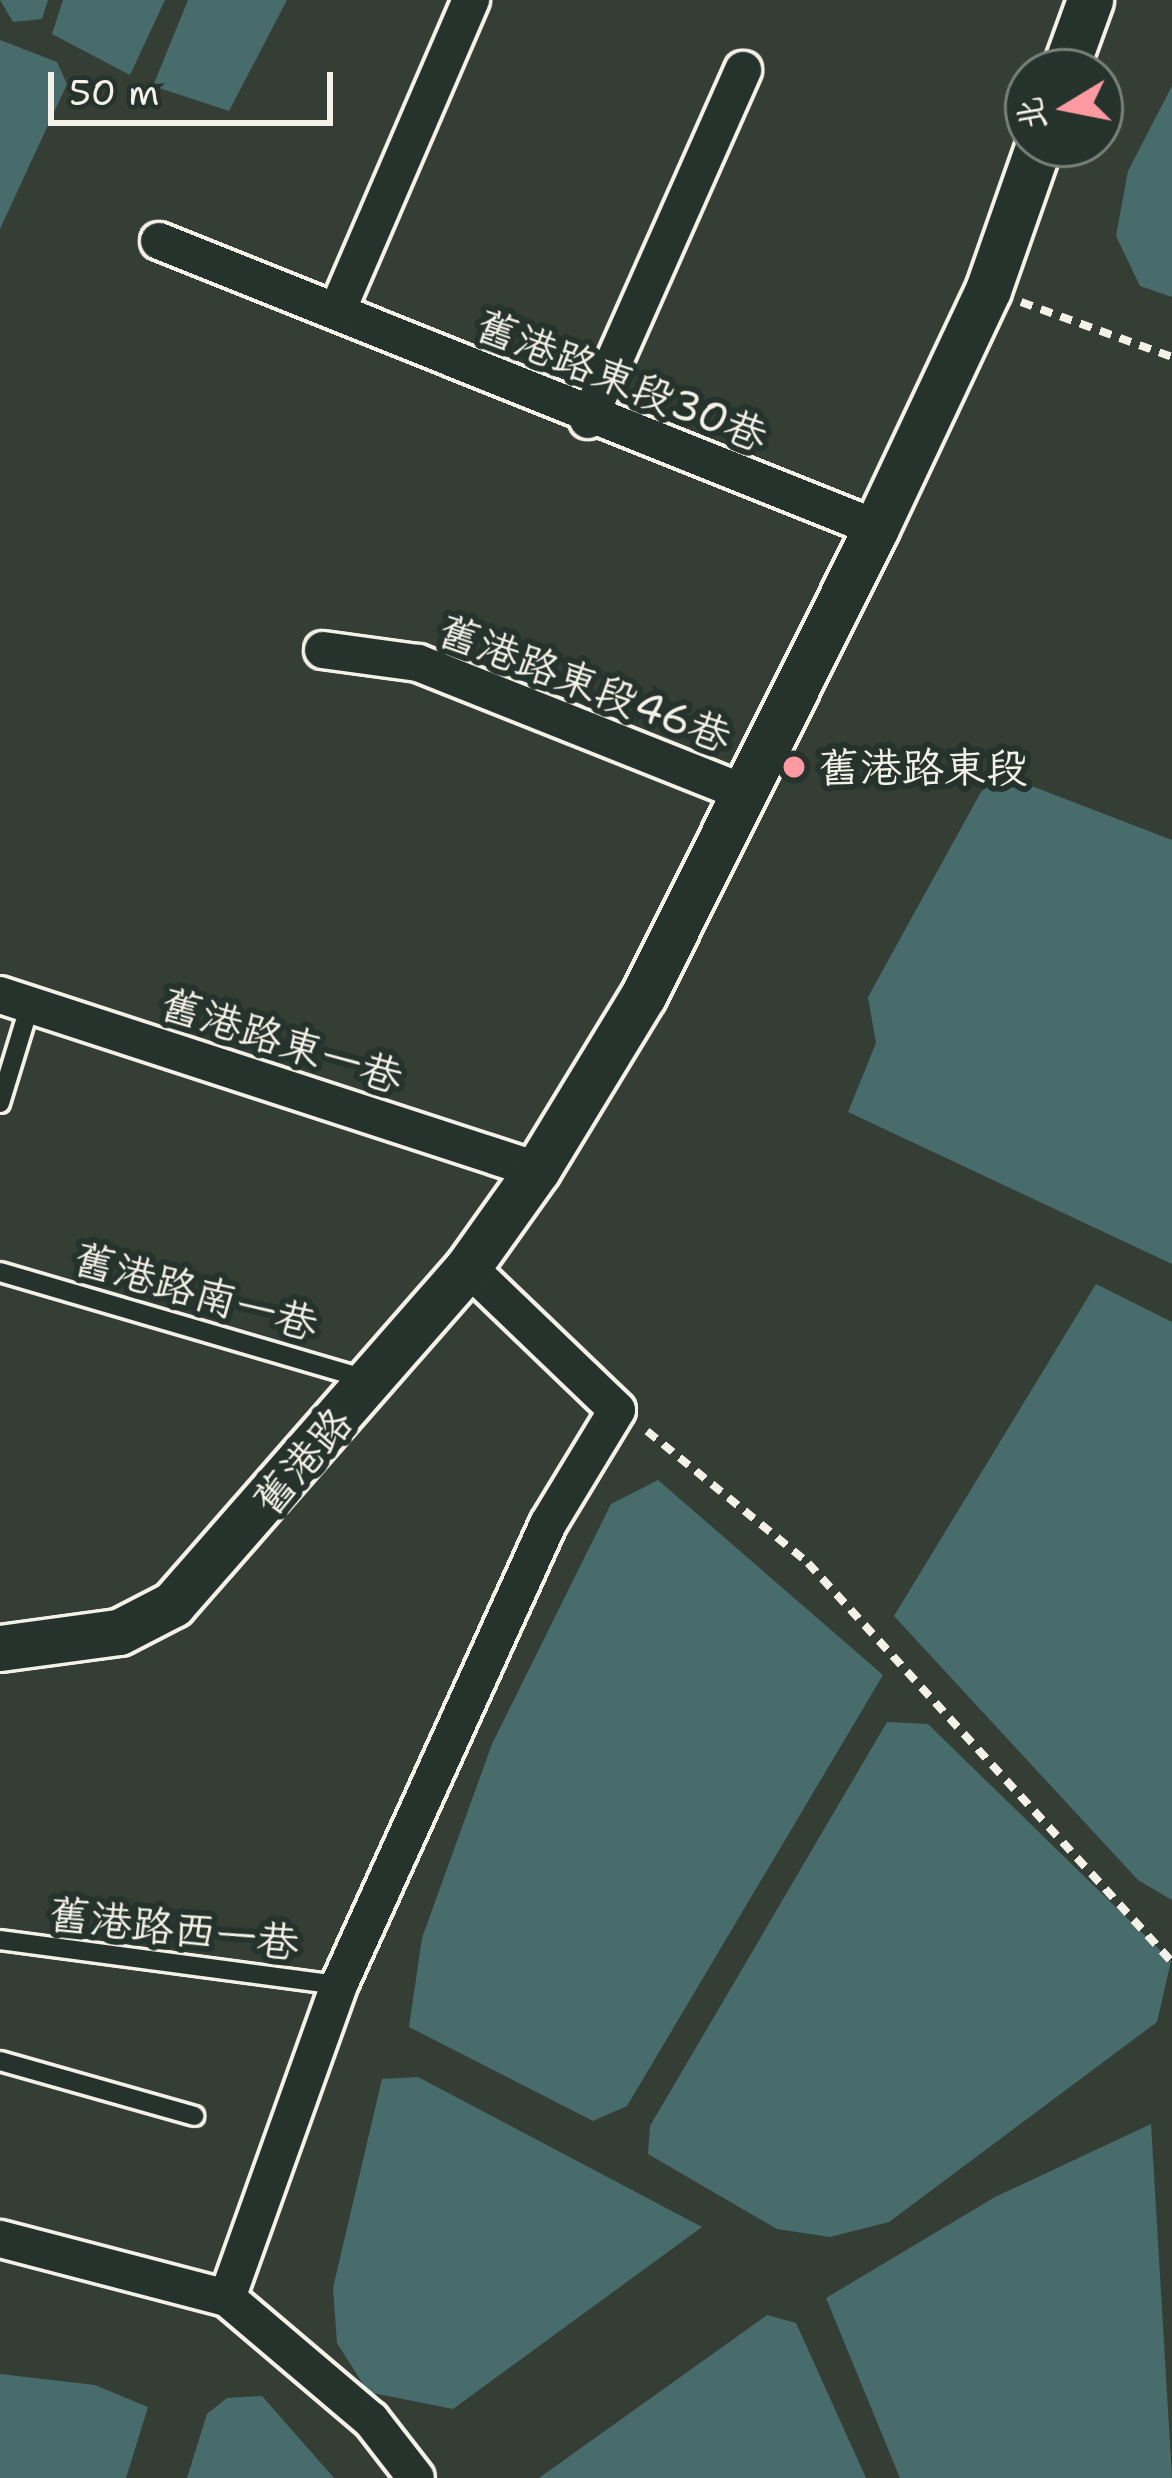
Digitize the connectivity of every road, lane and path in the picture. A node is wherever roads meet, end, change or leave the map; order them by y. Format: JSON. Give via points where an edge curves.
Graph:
{"nodes":[{"id":1,"x":471,"y":0,"type":"edge"},
{"id":2,"x":1090,"y":0,"type":"edge"},
{"id":3,"x":1073,"y":48,"type":"edge"},
{"id":4,"x":743,"y":70,"type":"dead end"},
{"id":5,"x":1031,"y":168,"type":"edge"},
{"id":6,"x":159,"y":241,"type":"dead end"},
{"id":7,"x":988,"y":290,"type":"junction"},
{"id":8,"x":337,"y":311,"type":"junction"},
{"id":9,"x":1172,"y":357,"type":"edge"},
{"id":10,"x":588,"y":420,"type":"junction"},
{"id":11,"x":876,"y":528,"type":"junction"},
{"id":12,"x":323,"y":650,"type":"dead end"},
{"id":13,"x":742,"y":792,"type":"junction"},
{"id":14,"x":15,"y":1000,"type":"edge"},
{"id":15,"x":0,"y":1103,"type":"edge"},
{"id":16,"x":537,"y":1170,"type":"junction"},
{"id":17,"x":468,"y":1267,"type":"junction"},
{"id":18,"x":0,"y":1272,"type":"edge"},
{"id":19,"x":372,"y":1380,"type":"junction"},
{"id":20,"x":616,"y":1410,"type":"junction"},
{"id":21,"x":0,"y":1648,"type":"edge"},
{"id":22,"x":0,"y":1940,"type":"edge"},
{"id":23,"x":1172,"y":1962,"type":"edge"},
{"id":24,"x":339,"y":1985,"type":"junction"},
{"id":25,"x":0,"y":2061,"type":"edge"},
{"id":26,"x":194,"y":2116,"type":"dead end"},
{"id":27,"x":0,"y":2239,"type":"edge"},
{"id":28,"x":227,"y":2298,"type":"junction"},
{"id":29,"x":416,"y":2478,"type":"edge"}],
"edges":[{"from":1,"to":8,"type":"street"},
{"from":2,"to":3,"type":"street"},
{"from":4,"to":10,"type":"street"},
{"from":5,"to":7,"type":"street"},
{"from":6,"to":8,"type":"street","name":"舊港路東段30巷"},
{"from":7,"to":9,"type":"path"},
{"from":7,"to":11,"type":"street"},
{"from":8,"to":10,"type":"street","name":"舊港路東段30巷"},
{"from":10,"to":11,"type":"street","name":"舊港路東段30巷"},
{"from":11,"to":13,"type":"street"},
{"from":12,"to":13,"type":"street","name":"舊港路東段46巷","via":[[418,663]]},
{"from":13,"to":16,"type":"street","via":[[643,996]]},
{"from":14,"to":15,"type":"lane"},
{"from":14,"to":16,"type":"street","name":"舊港路東一巷"},
{"from":16,"to":17,"type":"street","name":"舊港路"},
{"from":17,"to":19,"type":"street","name":"舊港路"},
{"from":17,"to":20,"type":"street"},
{"from":18,"to":19,"type":"lane","name":"舊港路南一巷"},
{"from":19,"to":21,"type":"street","name":"舊港路","via":[[173,1604],[119,1632]]},
{"from":20,"to":23,"type":"path","via":[[808,1563]]},
{"from":20,"to":24,"type":"street","via":[[548,1524]]},
{"from":22,"to":24,"type":"lane","name":"舊港路西一巷"},
{"from":24,"to":28,"type":"street"},
{"from":25,"to":26,"type":"lane"},
{"from":27,"to":28,"type":"street"},
{"from":28,"to":29,"type":"street","via":[[371,2420]]}]}
